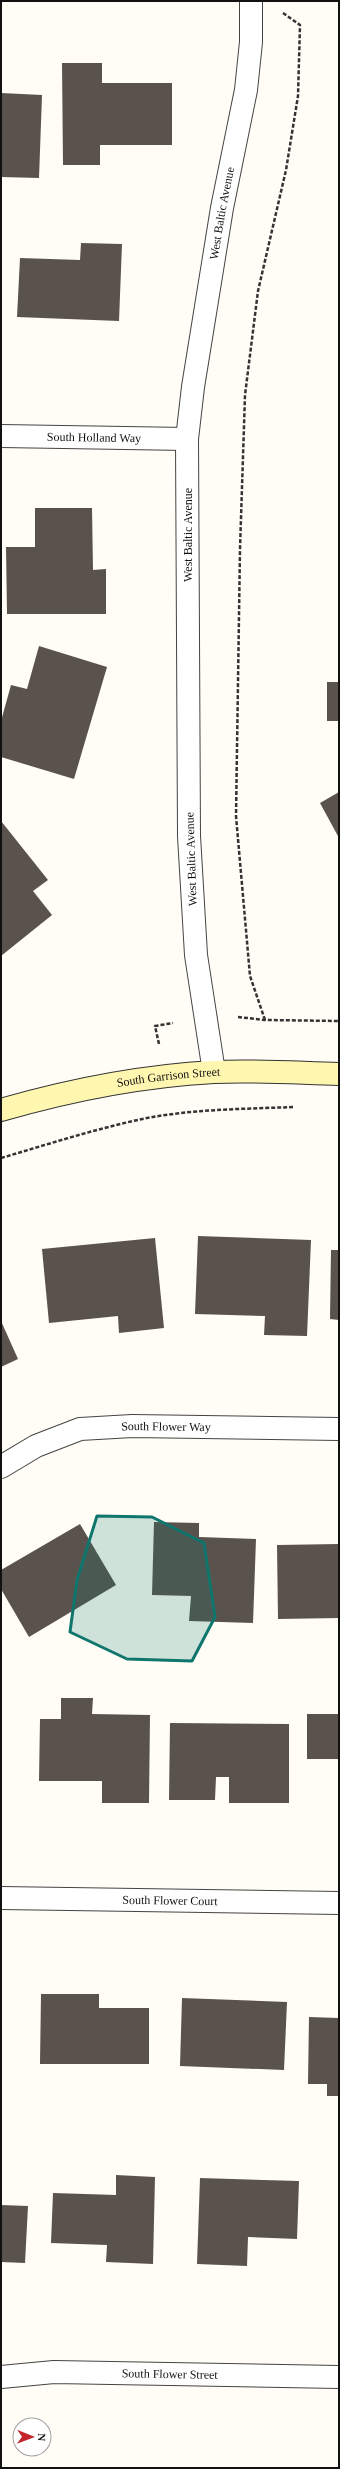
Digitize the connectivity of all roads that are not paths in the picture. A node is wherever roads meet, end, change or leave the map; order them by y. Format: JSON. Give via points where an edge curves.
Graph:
{"nodes":[{"id":1,"x":251,"y":1,"type":"edge"},
{"id":2,"x":1,"y":436,"type":"edge"},
{"id":3,"x":187,"y":439,"type":"junction"},
{"id":4,"x":214,"y":1072,"type":"junction"},
{"id":5,"x":339,"y":1074,"type":"edge"},
{"id":6,"x":1,"y":1110,"type":"edge"},
{"id":7,"x":339,"y":1430,"type":"edge"},
{"id":8,"x":1,"y":1467,"type":"edge"},
{"id":9,"x":1,"y":1898,"type":"edge"},
{"id":10,"x":339,"y":1903,"type":"edge"},
{"id":11,"x":1,"y":2377,"type":"edge"},
{"id":12,"x":339,"y":2377,"type":"edge"}],
"edges":[{"from":1,"to":3,"type":"street","name":"West Baltic Avenue","via":[[251,42],[246,90],[217,239]]},
{"from":2,"to":3,"type":"street","name":"South Holland Way"},
{"from":3,"to":4,"type":"street","name":"West Baltic Avenue","via":[[190,844],[196,955]]},
{"from":4,"to":5,"type":"street","name":"South Garrison Street"},
{"from":4,"to":6,"type":"street","name":"South Garrison Street","via":[[123,1082],[56,1094]]},
{"from":7,"to":8,"type":"street","name":"South Flower Way","via":[[132,1426],[80,1429],[36,1446]]},
{"from":9,"to":10,"type":"street","name":"South Flower Court"},
{"from":11,"to":12,"type":"street","name":"South Flower Street","via":[[54,2372]]}]}
